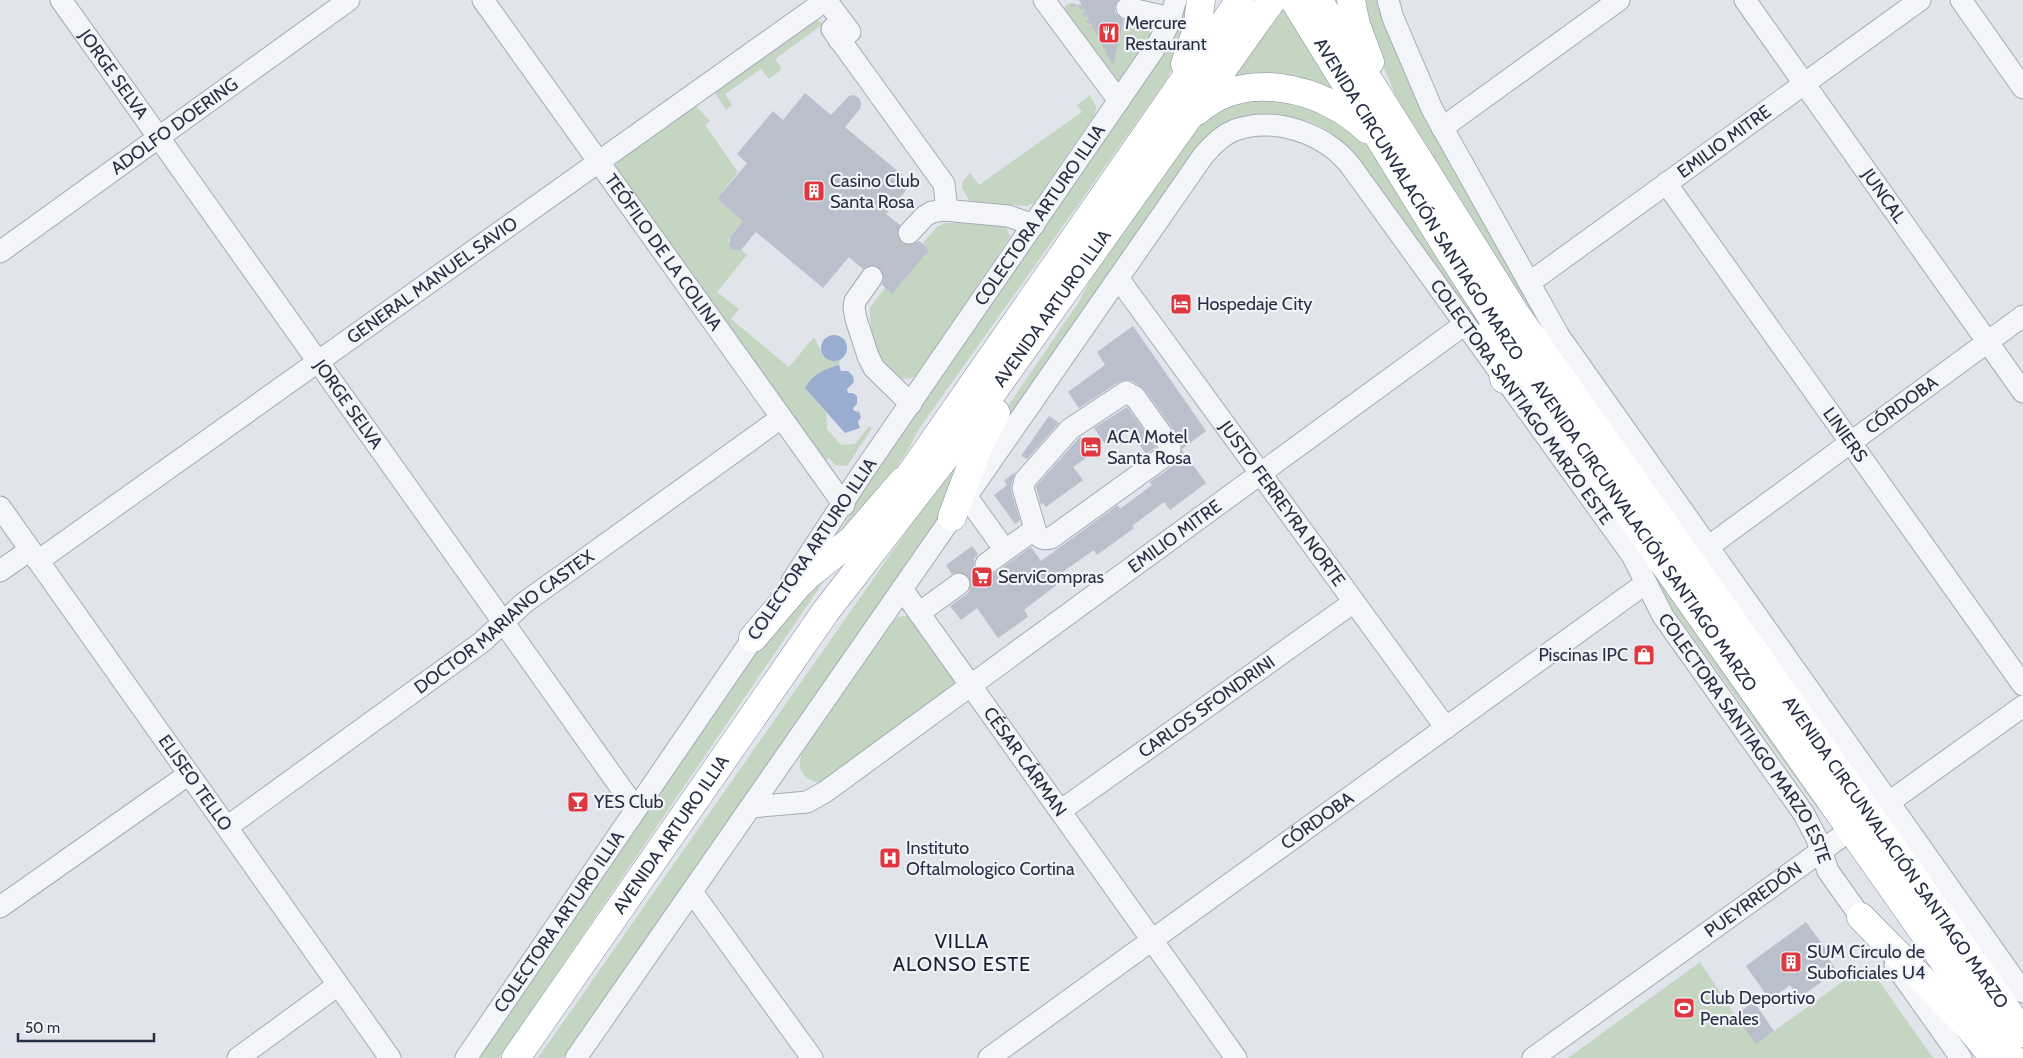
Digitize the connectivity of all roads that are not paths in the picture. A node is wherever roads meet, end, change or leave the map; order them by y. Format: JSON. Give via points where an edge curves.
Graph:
{"nodes":[{"id":1,"x":61,"y":0,"type":"edge"},
{"id":2,"x":349,"y":0,"type":"edge"},
{"id":3,"x":483,"y":0,"type":"edge"},
{"id":4,"x":1202,"y":0,"type":"edge"},
{"id":5,"x":1240,"y":0,"type":"edge"},
{"id":6,"x":1272,"y":0,"type":"edge"},
{"id":7,"x":1294,"y":0,"type":"edge"},
{"id":8,"x":1318,"y":0,"type":"edge"},
{"id":9,"x":1351,"y":0,"type":"edge"},
{"id":10,"x":1388,"y":0,"type":"edge"},
{"id":11,"x":1619,"y":0,"type":"edge"},
{"id":12,"x":1744,"y":0,"type":"edge"},
{"id":13,"x":1920,"y":0,"type":"edge"},
{"id":14,"x":1961,"y":0,"type":"edge"},
{"id":15,"x":1048,"y":1,"type":"edge"},
{"id":16,"x":821,"y":4,"type":"edge"},
{"id":17,"x":1127,"y":8,"type":"tunnel mouth"},
{"id":18,"x":1174,"y":9,"type":"edge"},
{"id":19,"x":1804,"y":84,"type":"junction"},
{"id":20,"x":2023,"y":88,"type":"edge"},
{"id":21,"x":1119,"y":101,"type":"junction"},
{"id":22,"x":1442,"y":128,"type":"junction"},
{"id":23,"x":1165,"y":129,"type":"junction"},
{"id":24,"x":159,"y":137,"type":"junction"},
{"id":25,"x":599,"y":162,"type":"junction"},
{"id":26,"x":1399,"y":169,"type":"junction"},
{"id":27,"x":1666,"y":184,"type":"junction"},
{"id":28,"x":947,"y":210,"type":"junction"},
{"id":29,"x":1436,"y":210,"type":"junction"},
{"id":30,"x":1034,"y":225,"type":"junction"},
{"id":31,"x":1110,"y":227,"type":"junction"},
{"id":32,"x":909,"y":233,"type":"tunnel mouth"},
{"id":33,"x":0,"y":252,"type":"edge"},
{"id":34,"x":872,"y":277,"type":"tunnel mouth"},
{"id":35,"x":1118,"y":278,"type":"junction"},
{"id":36,"x":1529,"y":283,"type":"junction"},
{"id":37,"x":2023,"y":316,"type":"edge"},
{"id":38,"x":1465,"y":324,"type":"junction"},
{"id":39,"x":1988,"y":342,"type":"junction"},
{"id":40,"x":318,"y":362,"type":"junction"},
{"id":41,"x":1504,"y":379,"type":"junction"},
{"id":42,"x":2023,"y":392,"type":"edge"},
{"id":43,"x":910,"y":404,"type":"junction"},
{"id":44,"x":782,"y":418,"type":"junction"},
{"id":45,"x":1850,"y":442,"type":"junction"},
{"id":46,"x":911,"y":472,"type":"junction"},
{"id":47,"x":1260,"y":474,"type":"junction"},
{"id":48,"x":844,"y":505,"type":"junction"},
{"id":49,"x":0,"y":507,"type":"edge"},
{"id":50,"x":959,"y":507,"type":"junction"},
{"id":51,"x":1035,"y":529,"type":"junction"},
{"id":52,"x":1708,"y":547,"type":"junction"},
{"id":53,"x":1005,"y":550,"type":"junction"},
{"id":54,"x":34,"y":555,"type":"junction"},
{"id":55,"x":986,"y":564,"type":"tunnel mouth"},
{"id":56,"x":0,"y":571,"type":"edge"},
{"id":57,"x":1646,"y":583,"type":"junction"},
{"id":58,"x":959,"y":584,"type":"tunnel mouth"},
{"id":59,"x":902,"y":589,"type":"junction"},
{"id":60,"x":1354,"y":602,"type":"junction"},
{"id":61,"x":826,"y":611,"type":"junction"},
{"id":62,"x":919,"y":613,"type":"junction"},
{"id":63,"x":504,"y":622,"type":"junction"},
{"id":64,"x":753,"y":638,"type":"junction"},
{"id":65,"x":2023,"y":685,"type":"edge"},
{"id":66,"x":971,"y":686,"type":"junction"},
{"id":67,"x":2023,"y":706,"type":"edge"},
{"id":68,"x":1446,"y":728,"type":"junction"},
{"id":69,"x":189,"y":774,"type":"junction"},
{"id":70,"x":751,"y":807,"type":"junction"},
{"id":71,"x":636,"y":809,"type":"junction"},
{"id":72,"x":1060,"y":811,"type":"junction"},
{"id":73,"x":1870,"y":816,"type":"junction"},
{"id":74,"x":227,"y":827,"type":"junction"},
{"id":75,"x":1821,"y":850,"type":"junction"},
{"id":76,"x":692,"y":892,"type":"junction"},
{"id":77,"x":0,"y":907,"type":"edge"},
{"id":78,"x":1861,"y":917,"type":"junction"},
{"id":79,"x":1952,"y":930,"type":"junction"},
{"id":80,"x":1152,"y":940,"type":"junction"},
{"id":81,"x":338,"y":985,"type":"junction"},
{"id":82,"x":2023,"y":992,"type":"edge"},
{"id":83,"x":2023,"y":1016,"type":"edge"},
{"id":84,"x":2023,"y":1033,"type":"edge"},
{"id":85,"x":238,"y":1058,"type":"edge"},
{"id":86,"x":390,"y":1058,"type":"edge"},
{"id":87,"x":466,"y":1058,"type":"edge"},
{"id":88,"x":516,"y":1058,"type":"edge"},
{"id":89,"x":576,"y":1058,"type":"edge"},
{"id":90,"x":812,"y":1058,"type":"edge"},
{"id":91,"x":989,"y":1058,"type":"edge"},
{"id":92,"x":1236,"y":1058,"type":"edge"},
{"id":93,"x":1534,"y":1058,"type":"edge"},
{"id":94,"x":1961,"y":1058,"type":"edge"},
{"id":95,"x":1993,"y":1058,"type":"edge"},
{"id":96,"x":2012,"y":1058,"type":"edge"}],
"edges":[{"from":1,"to":24,"type":"street","name":"JORGE SELVA"},
{"from":2,"to":24,"type":"street","name":"ADOLFO DOERING"},
{"from":3,"to":25,"type":"street","name":"TEÓFILO DE LA COLINA"},
{"from":4,"to":23,"type":"highway","via":[[1197,29]]},
{"from":5,"to":23,"type":"highway","name":"AVENIDA ARTURO ILLIA"},
{"from":6,"to":23,"type":"highway","name":"AVENIDA ARTURO ILLIA"},
{"from":7,"to":26,"type":"highway","name":"AVENIDA CIRCUNVALACIÓN SANTIAGO MARZO"},
{"from":8,"to":29,"type":"highway","name":"AVENIDA CIRCUNVALACIÓN SANTIAGO MARZO"},
{"from":9,"to":29,"type":"highway","via":[[1356,25],[1372,65]]},
{"from":10,"to":22,"type":"street","via":[[1392,18],[1418,80]]},
{"from":11,"to":22,"type":"street"},
{"from":12,"to":19,"type":"street","name":"JUNCAL"},
{"from":13,"to":19,"type":"street","name":"EMILIO MITRE"},
{"from":14,"to":20,"type":"street"},
{"from":15,"to":21,"type":"street"},
{"from":16,"to":25,"type":"street","name":"GENERAL MANUEL SAVIO"},
{"from":16,"to":28,"type":"street","via":[[944,184]]},
{"from":17,"to":18,"type":"street"},
{"from":18,"to":21,"type":"street","name":"COLECTORA ARTURO ILLIA","via":[[1159,42]]},
{"from":19,"to":27,"type":"street","name":"EMILIO MITRE"},
{"from":19,"to":39,"type":"street","name":"JUNCAL"},
{"from":21,"to":30,"type":"street","name":"COLECTORA ARTURO ILLIA"},
{"from":22,"to":36,"type":"street"},
{"from":23,"to":26,"type":"highway","via":[[1228,94],[1267,88],[1293,90],[1320,97],[1351,114]]},
{"from":23,"to":31,"type":"highway","name":"AVENIDA ARTURO ILLIA"},
{"from":23,"to":46,"type":"highway","name":"AVENIDA ARTURO ILLIA"},
{"from":24,"to":33,"type":"street","name":"ADOLFO DOERING"},
{"from":24,"to":40,"type":"street","name":"JORGE SELVA"},
{"from":25,"to":40,"type":"street","name":"GENERAL MANUEL SAVIO"},
{"from":25,"to":44,"type":"street","name":"TEÓFILO DE LA COLINA"},
{"from":26,"to":29,"type":"highway","name":"AVENIDA CIRCUNVALACIÓN SANTIAGO MARZO"},
{"from":27,"to":36,"type":"street","name":"EMILIO MITRE"},
{"from":27,"to":45,"type":"street","name":"LINIERS"},
{"from":28,"to":30,"type":"street","via":[[1008,216]]},
{"from":28,"to":32,"type":"street","via":[[929,214]]},
{"from":29,"to":41,"type":"highway","via":[[1494,338]]},
{"from":29,"to":73,"type":"highway","name":"AVENIDA CIRCUNVALACIÓN SANTIAGO MARZO","via":[[1515,313]]},
{"from":30,"to":43,"type":"street","name":"COLECTORA ARTURO ILLIA"},
{"from":31,"to":50,"type":"highway","via":[[1066,311],[988,426],[978,445]]},
{"from":31,"to":61,"type":"highway","name":"AVENIDA ARTURO ILLIA","via":[[947,456]]},
{"from":34,"to":43,"type":"street","via":[[855,301],[856,319],[872,365]]},
{"from":35,"to":38,"type":"street","name":"COLECTORA SANTIAGO MARZO ESTE","via":[[1203,156],[1217,141],[1235,130],[1278,127],[1299,131],[1336,149]]},
{"from":35,"to":47,"type":"street","name":"JUSTO FERREYRA NORTE"},
{"from":35,"to":50,"type":"street"},
{"from":36,"to":52,"type":"street","via":[[1565,345]]},
{"from":37,"to":39,"type":"street","name":"CÓRDOBA"},
{"from":38,"to":41,"type":"street","name":"COLECTORA SANTIAGO MARZO ESTE"},
{"from":38,"to":47,"type":"street","name":"EMILIO MITRE"},
{"from":39,"to":42,"type":"street","name":"JUNCAL"},
{"from":39,"to":45,"type":"street","name":"CÓRDOBA"},
{"from":40,"to":54,"type":"street","name":"GENERAL MANUEL SAVIO"},
{"from":40,"to":63,"type":"street","name":"JORGE SELVA"},
{"from":41,"to":57,"type":"street","name":"COLECTORA SANTIAGO MARZO ESTE","via":[[1632,555]]},
{"from":43,"to":48,"type":"street","name":"COLECTORA ARTURO ILLIA"},
{"from":44,"to":48,"type":"street","name":"TEÓFILO DE LA COLINA"},
{"from":44,"to":63,"type":"street","name":"DOCTOR MARIANO CASTEX","via":[[524,603]]},
{"from":45,"to":52,"type":"street","name":"CÓRDOBA"},
{"from":45,"to":65,"type":"street","name":"LINIERS"},
{"from":46,"to":61,"type":"highway","name":"AVENIDA ARTURO ILLIA"},
{"from":46,"to":64,"type":"highway","via":[[857,535],[808,575]]},
{"from":47,"to":60,"type":"street","name":"JUSTO FERREYRA NORTE"},
{"from":47,"to":66,"type":"street","name":"EMILIO MITRE"},
{"from":48,"to":64,"type":"street","name":"COLECTORA ARTURO ILLIA"},
{"from":49,"to":54,"type":"street","name":"ELISEO TELLO"},
{"from":50,"to":53,"type":"street"},
{"from":50,"to":59,"type":"street"},
{"from":51,"to":51,"type":"street","via":[[1023,488],[1025,480],[1074,426],[1123,393],[1131,393],[1168,443],[1169,453],[1051,538],[1042,538]]},
{"from":51,"to":53,"type":"street"},
{"from":52,"to":73,"type":"street"},
{"from":53,"to":55,"type":"street"},
{"from":54,"to":56,"type":"street","name":"GENERAL MANUEL SAVIO"},
{"from":54,"to":69,"type":"street","name":"ELISEO TELLO"},
{"from":57,"to":68,"type":"street","name":"CÓRDOBA"},
{"from":57,"to":75,"type":"street","name":"COLECTORA SANTIAGO MARZO ESTE","via":[[1663,616],[1812,826]]},
{"from":58,"to":62,"type":"street"},
{"from":59,"to":62,"type":"street","name":"CÉSAR CÁRMAN"},
{"from":59,"to":70,"type":"street"},
{"from":60,"to":68,"type":"street","name":"JUSTO FERREYRA NORTE"},
{"from":60,"to":72,"type":"street","name":"CARLOS SFONDRINI"},
{"from":61,"to":88,"type":"highway","name":"AVENIDA ARTURO ILLIA"},
{"from":62,"to":66,"type":"street","name":"CÉSAR CÁRMAN"},
{"from":63,"to":71,"type":"street","name":"JORGE SELVA"},
{"from":63,"to":74,"type":"street","name":"DOCTOR MARIANO CASTEX","via":[[482,642]]},
{"from":64,"to":71,"type":"street","name":"COLECTORA ARTURO ILLIA"},
{"from":66,"to":70,"type":"street","name":"EMILIO MITRE","via":[[819,796],[807,802]]},
{"from":66,"to":72,"type":"street","name":"CÉSAR CÁRMAN"},
{"from":67,"to":73,"type":"street","name":"PUEYRREDÓN"},
{"from":68,"to":80,"type":"street","name":"CÓRDOBA"},
{"from":69,"to":74,"type":"street","name":"ELISEO TELLO"},
{"from":69,"to":77,"type":"street"},
{"from":70,"to":76,"type":"street"},
{"from":71,"to":87,"type":"street","name":"COLECTORA ARTURO ILLIA"},
{"from":72,"to":80,"type":"street","name":"CÉSAR CÁRMAN"},
{"from":73,"to":75,"type":"street","name":"PUEYRREDÓN"},
{"from":73,"to":79,"type":"highway","name":"AVENIDA CIRCUNVALACIÓN SANTIAGO MARZO"},
{"from":73,"to":82,"type":"street"},
{"from":73,"to":96,"type":"highway","name":"AVENIDA CIRCUNVALACIÓN SANTIAGO MARZO"},
{"from":74,"to":81,"type":"street","name":"ELISEO TELLO"},
{"from":75,"to":78,"type":"street","name":"COLECTORA SANTIAGO MARZO ESTE","via":[[1832,877]]},
{"from":75,"to":93,"type":"street","name":"PUEYRREDÓN"},
{"from":76,"to":89,"type":"street"},
{"from":76,"to":90,"type":"street"},
{"from":78,"to":94,"type":"street","name":"COLECTORA SANTIAGO MARZO ESTE"},
{"from":78,"to":95,"type":"highway","via":[[1969,1026]]},
{"from":79,"to":83,"type":"highway"},
{"from":79,"to":84,"type":"highway","name":"AVENIDA CIRCUNVALACIÓN SANTIAGO MARZO"},
{"from":80,"to":91,"type":"street","name":"CÓRDOBA"},
{"from":80,"to":92,"type":"street","name":"CÉSAR CÁRMAN"},
{"from":81,"to":85,"type":"street"},
{"from":81,"to":86,"type":"street","name":"ELISEO TELLO"}]}
